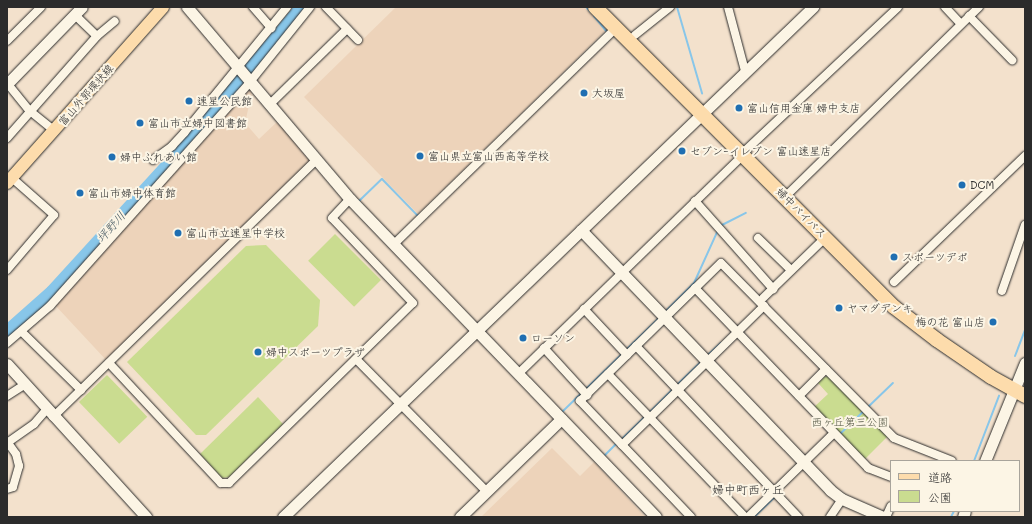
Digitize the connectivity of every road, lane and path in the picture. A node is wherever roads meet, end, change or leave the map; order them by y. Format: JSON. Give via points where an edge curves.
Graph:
{"nodes":[{"id":1,"x":41,"y":7,"type":"edge"},
{"id":2,"x":163,"y":7,"type":"edge"},
{"id":3,"x":187,"y":7,"type":"edge"},
{"id":4,"x":253,"y":7,"type":"edge"},
{"id":5,"x":287,"y":7,"type":"edge"},
{"id":6,"x":310,"y":7,"type":"edge"},
{"id":7,"x":326,"y":7,"type":"edge"},
{"id":8,"x":595,"y":7,"type":"edge"},
{"id":9,"x":608,"y":7,"type":"edge"},
{"id":10,"x":670,"y":7,"type":"edge"},
{"id":11,"x":728,"y":7,"type":"edge"},
{"id":12,"x":813,"y":7,"type":"edge"},
{"id":13,"x":898,"y":7,"type":"edge"},
{"id":14,"x":945,"y":7,"type":"edge"},
{"id":15,"x":979,"y":7,"type":"edge"},
{"id":16,"x":79,"y":11,"type":"edge"},
{"id":17,"x":969,"y":16,"type":"junction"},
{"id":18,"x":115,"y":21,"type":"dead end"},
{"id":19,"x":961,"y":24,"type":"junction"},
{"id":20,"x":271,"y":28,"type":"junction"},
{"id":21,"x":347,"y":29,"type":"junction"},
{"id":22,"x":616,"y":29,"type":"junction"},
{"id":23,"x":636,"y":35,"type":"junction"},
{"id":24,"x":97,"y":36,"type":"junction"},
{"id":25,"x":358,"y":40,"type":"dead end"},
{"id":26,"x":7,"y":41,"type":"edge"},
{"id":27,"x":1012,"y":60,"type":"dead end"},
{"id":28,"x":238,"y":68,"type":"junction"},
{"id":29,"x":744,"y":71,"type":"junction"},
{"id":30,"x":250,"y":82,"type":"junction"},
{"id":31,"x":7,"y":84,"type":"edge"},
{"id":32,"x":269,"y":105,"type":"junction"},
{"id":33,"x":30,"y":111,"type":"junction"},
{"id":34,"x":703,"y":112,"type":"junction"},
{"id":35,"x":55,"y":131,"type":"junction"},
{"id":36,"x":180,"y":137,"type":"junction"},
{"id":37,"x":7,"y":138,"type":"edge"},
{"id":38,"x":191,"y":148,"type":"junction"},
{"id":39,"x":745,"y":152,"type":"junction"},
{"id":40,"x":1025,"y":156,"type":"edge"},
{"id":41,"x":153,"y":160,"type":"dead end"},
{"id":42,"x":316,"y":160,"type":"junction"},
{"id":43,"x":9,"y":180,"type":"edge"},
{"id":44,"x":789,"y":193,"type":"junction"},
{"id":45,"x":350,"y":199,"type":"junction"},
{"id":46,"x":695,"y":201,"type":"junction"},
{"id":47,"x":1025,"y":225,"type":"edge"},
{"id":48,"x":581,"y":230,"type":"junction"},
{"id":49,"x":758,"y":238,"type":"dead end"},
{"id":50,"x":825,"y":238,"type":"junction"},
{"id":51,"x":394,"y":244,"type":"junction"},
{"id":52,"x":7,"y":270,"type":"edge"},
{"id":53,"x":792,"y":270,"type":"junction"},
{"id":54,"x":621,"y":273,"type":"junction"},
{"id":55,"x":894,"y":282,"type":"dead end"},
{"id":56,"x":695,"y":288,"type":"junction"},
{"id":57,"x":773,"y":289,"type":"junction"},
{"id":58,"x":1002,"y":291,"type":"dead end"},
{"id":59,"x":763,"y":302,"type":"junction"},
{"id":60,"x":584,"y":309,"type":"junction"},
{"id":61,"x":664,"y":318,"type":"junction"},
{"id":62,"x":477,"y":330,"type":"junction"},
{"id":63,"x":22,"y":332,"type":"junction"},
{"id":64,"x":737,"y":332,"type":"junction"},
{"id":65,"x":7,"y":343,"type":"edge"},
{"id":66,"x":636,"y":346,"type":"junction"},
{"id":67,"x":544,"y":348,"type":"junction"},
{"id":68,"x":627,"y":355,"type":"junction"},
{"id":69,"x":356,"y":359,"type":"junction"},
{"id":70,"x":706,"y":362,"type":"junction"},
{"id":71,"x":109,"y":363,"type":"junction"},
{"id":72,"x":1025,"y":363,"type":"edge"},
{"id":73,"x":7,"y":364,"type":"edge"},
{"id":74,"x":826,"y":369,"type":"junction"},
{"id":75,"x":519,"y":373,"type":"junction"},
{"id":76,"x":608,"y":374,"type":"junction"},
{"id":77,"x":24,"y":385,"type":"junction"},
{"id":78,"x":1020,"y":389,"type":"edge"},
{"id":79,"x":81,"y":390,"type":"junction"},
{"id":80,"x":677,"y":390,"type":"junction"},
{"id":81,"x":587,"y":395,"type":"junction"},
{"id":82,"x":7,"y":396,"type":"edge"},
{"id":83,"x":799,"y":396,"type":"junction"},
{"id":84,"x":401,"y":404,"type":"junction"},
{"id":85,"x":49,"y":413,"type":"junction"},
{"id":86,"x":649,"y":417,"type":"junction"},
{"id":87,"x":562,"y":419,"type":"junction"},
{"id":88,"x":834,"y":433,"type":"junction"},
{"id":89,"x":8,"y":443,"type":"edge"},
{"id":90,"x":622,"y":445,"type":"junction"},
{"id":91,"x":949,"y":460,"type":"edge"},
{"id":92,"x":985,"y":460,"type":"edge"},
{"id":93,"x":803,"y":464,"type":"junction"},
{"id":94,"x":890,"y":477,"type":"edge"},
{"id":95,"x":7,"y":489,"type":"edge"},
{"id":96,"x":486,"y":491,"type":"junction"},
{"id":97,"x":774,"y":493,"type":"junction"},
{"id":98,"x":842,"y":499,"type":"junction"},
{"id":99,"x":144,"y":516,"type":"edge"},
{"id":100,"x":284,"y":517,"type":"edge"},
{"id":101,"x":460,"y":517,"type":"edge"},
{"id":102,"x":656,"y":517,"type":"edge"},
{"id":103,"x":691,"y":517,"type":"edge"},
{"id":104,"x":745,"y":517,"type":"edge"},
{"id":105,"x":748,"y":517,"type":"edge"},
{"id":106,"x":798,"y":517,"type":"edge"},
{"id":107,"x":830,"y":517,"type":"edge"},
{"id":108,"x":883,"y":517,"type":"edge"}],
"edges":[{"from":1,"to":26,"type":"street"},
{"from":2,"to":35,"type":"main road","name":"富山外郭環状線"},
{"from":3,"to":28,"type":"street"},
{"from":4,"to":20,"type":"street"},
{"from":5,"to":20,"type":"street"},
{"from":6,"to":30,"type":"street"},
{"from":7,"to":21,"type":"street"},
{"from":8,"to":22,"type":"highway","name":"婦中バイパス"},
{"from":9,"to":23,"type":"highway","name":"婦中バイパス"},
{"from":10,"to":23,"type":"street"},
{"from":11,"to":29,"type":"street"},
{"from":12,"to":29,"type":"street"},
{"from":13,"to":39,"type":"street"},
{"from":14,"to":19,"type":"street"},
{"from":15,"to":17,"type":"street"},
{"from":16,"to":24,"type":"street"},
{"from":16,"to":31,"type":"street"},
{"from":17,"to":19,"type":"street"},
{"from":17,"to":27,"type":"street"},
{"from":18,"to":24,"type":"street"},
{"from":19,"to":44,"type":"street"},
{"from":20,"to":28,"type":"street"},
{"from":21,"to":25,"type":"street"},
{"from":21,"to":32,"type":"street"},
{"from":22,"to":34,"type":"highway","name":"婦中バイパス"},
{"from":22,"to":51,"type":"street"},
{"from":23,"to":34,"type":"highway","name":"婦中バイパス"},
{"from":24,"to":33,"type":"street"},
{"from":28,"to":30,"type":"street"},
{"from":28,"to":36,"type":"street"},
{"from":29,"to":34,"type":"street"},
{"from":30,"to":32,"type":"street"},
{"from":30,"to":38,"type":"street"},
{"from":31,"to":33,"type":"street"},
{"from":32,"to":42,"type":"street"},
{"from":33,"to":35,"type":"street"},
{"from":33,"to":37,"type":"street"},
{"from":34,"to":39,"type":"highway","name":"婦中バイパス"},
{"from":34,"to":48,"type":"street"},
{"from":35,"to":43,"type":"main road","name":"富山外郭環状線"},
{"from":36,"to":38,"type":"street"},
{"from":36,"to":41,"type":"street"},
{"from":38,"to":63,"type":"street","via":[[50,306]]},
{"from":39,"to":44,"type":"highway","name":"婦中バイパス"},
{"from":39,"to":46,"type":"street"},
{"from":39,"to":50,"type":"highway","name":"婦中バイパス"},
{"from":40,"to":55,"type":"street"},
{"from":42,"to":45,"type":"street"},
{"from":42,"to":71,"type":"street"},
{"from":43,"to":52,"type":"street","via":[[54,215]]},
{"from":44,"to":78,"type":"highway","name":"婦中バイパス","via":[[897,302],[925,325]]},
{"from":45,"to":51,"type":"street"},
{"from":45,"to":69,"type":"street","via":[[332,218],[413,303]]},
{"from":46,"to":54,"type":"street"},
{"from":46,"to":57,"type":"street"},
{"from":47,"to":58,"type":"street"},
{"from":48,"to":54,"type":"street"},
{"from":48,"to":62,"type":"street"},
{"from":49,"to":53,"type":"street"},
{"from":50,"to":53,"type":"street"},
{"from":50,"to":78,"type":"highway","name":"婦中バイパス","via":[[906,317]]},
{"from":51,"to":62,"type":"street"},
{"from":53,"to":57,"type":"street"},
{"from":54,"to":60,"type":"street"},
{"from":54,"to":61,"type":"street"},
{"from":56,"to":59,"type":"street","via":[[721,263]]},
{"from":56,"to":61,"type":"street"},
{"from":56,"to":64,"type":"street"},
{"from":57,"to":59,"type":"street"},
{"from":59,"to":64,"type":"street"},
{"from":59,"to":74,"type":"street"},
{"from":60,"to":67,"type":"street"},
{"from":60,"to":68,"type":"street"},
{"from":61,"to":66,"type":"street"},
{"from":61,"to":70,"type":"street"},
{"from":62,"to":75,"type":"street"},
{"from":62,"to":84,"type":"street"},
{"from":63,"to":65,"type":"street"},
{"from":63,"to":79,"type":"street"},
{"from":64,"to":70,"type":"street"},
{"from":64,"to":83,"type":"street"},
{"from":66,"to":68,"type":"street"},
{"from":66,"to":80,"type":"street"},
{"from":67,"to":75,"type":"street"},
{"from":67,"to":81,"type":"street"},
{"from":68,"to":76,"type":"street"},
{"from":69,"to":71,"type":"street","via":[[229,483],[221,483]]},
{"from":69,"to":84,"type":"street"},
{"from":70,"to":80,"type":"street"},
{"from":70,"to":93,"type":"street"},
{"from":71,"to":79,"type":"street"},
{"from":72,"to":78,"type":"street"},
{"from":73,"to":77,"type":"street"},
{"from":74,"to":83,"type":"street"},
{"from":74,"to":91,"type":"street","via":[[894,438]]},
{"from":75,"to":87,"type":"street"},
{"from":76,"to":81,"type":"street"},
{"from":76,"to":86,"type":"street"},
{"from":77,"to":82,"type":"street"},
{"from":77,"to":85,"type":"street"},
{"from":78,"to":92,"type":"street"},
{"from":79,"to":85,"type":"street"},
{"from":80,"to":86,"type":"street"},
{"from":80,"to":97,"type":"street"},
{"from":81,"to":90,"type":"street","via":[[580,401]]},
{"from":83,"to":88,"type":"street"},
{"from":84,"to":96,"type":"street"},
{"from":84,"to":100,"type":"street"},
{"from":85,"to":89,"type":"street"},
{"from":85,"to":99,"type":"street"},
{"from":86,"to":90,"type":"street"},
{"from":86,"to":104,"type":"street"},
{"from":87,"to":96,"type":"street"},
{"from":87,"to":102,"type":"street"},
{"from":88,"to":93,"type":"street"},
{"from":88,"to":94,"type":"street","via":[[868,468]]},
{"from":89,"to":95,"type":"street","via":[[16,454],[19,466],[12,487]]},
{"from":90,"to":103,"type":"street"},
{"from":93,"to":97,"type":"street"},
{"from":93,"to":98,"type":"street"},
{"from":96,"to":101,"type":"street"},
{"from":97,"to":105,"type":"street"},
{"from":97,"to":106,"type":"street"},
{"from":98,"to":107,"type":"street"},
{"from":98,"to":108,"type":"street"}]}
